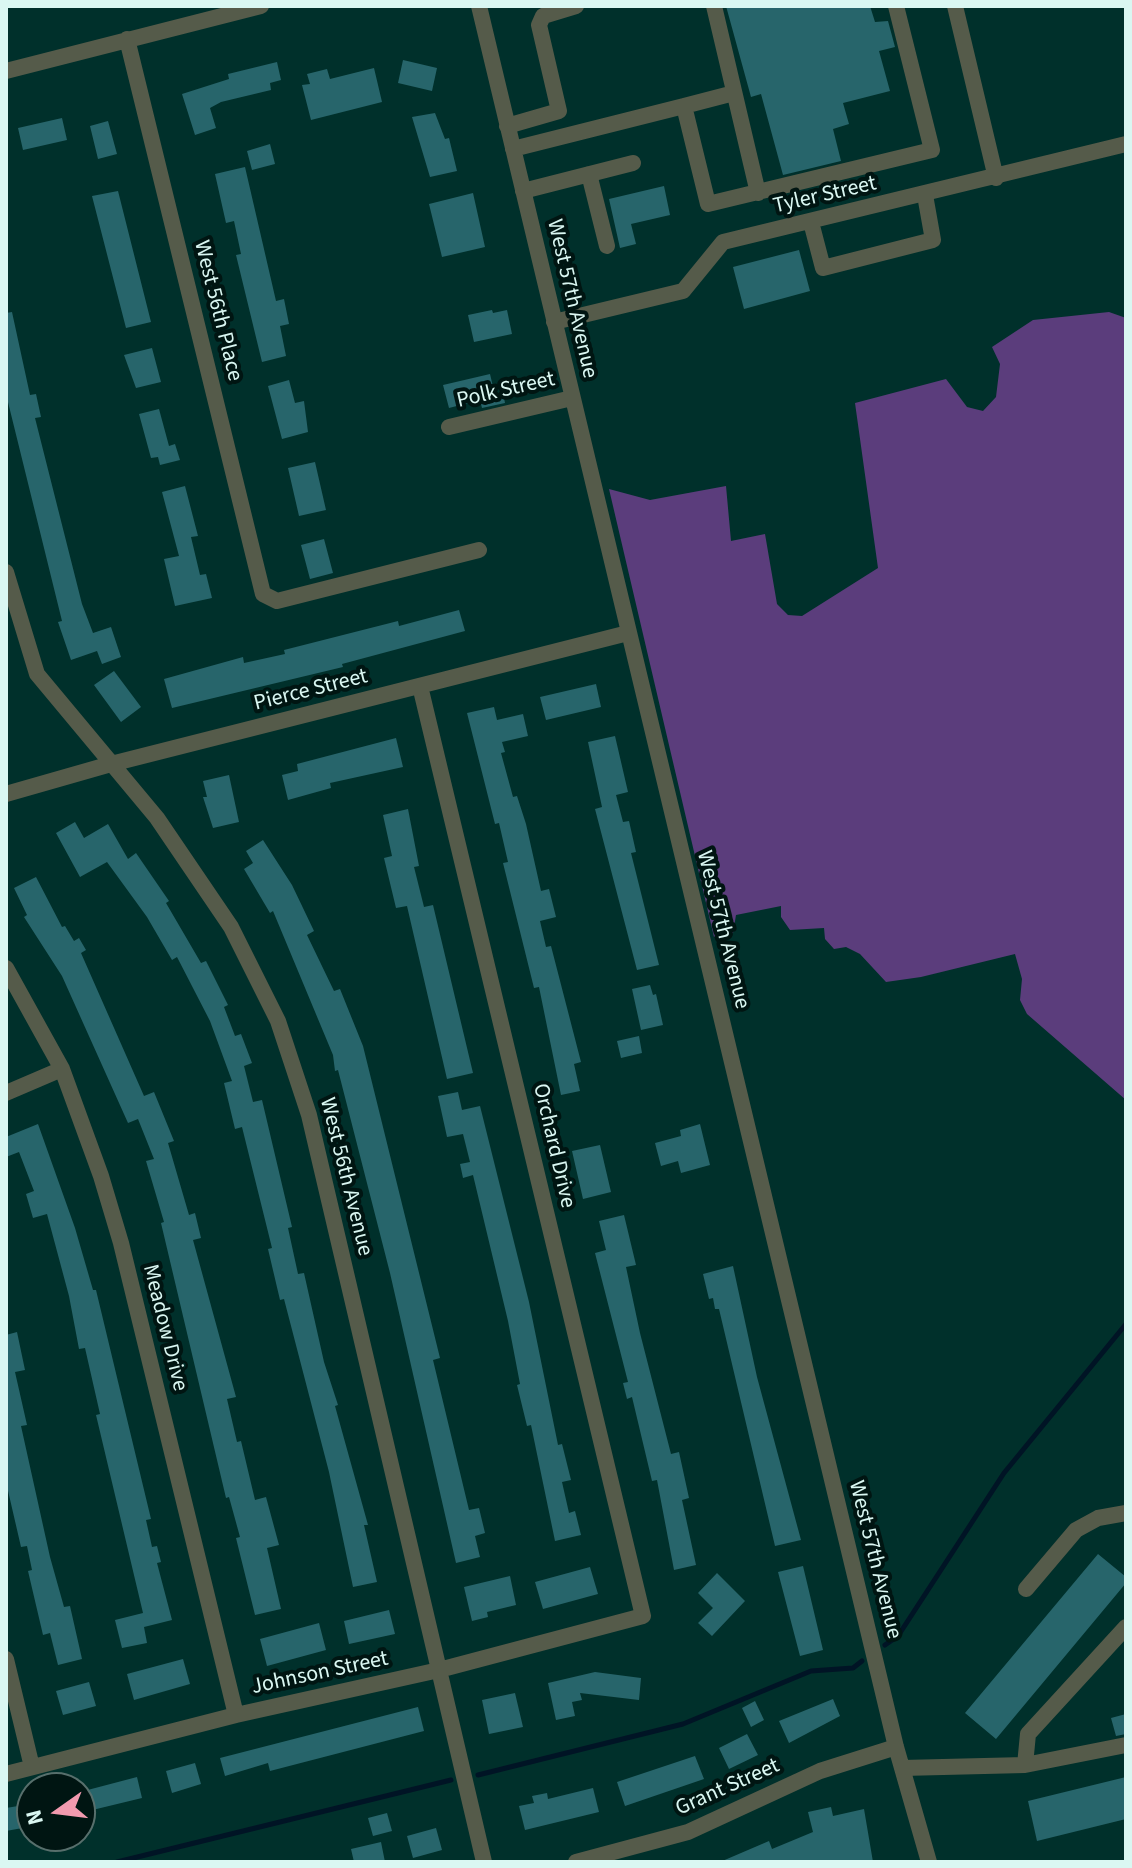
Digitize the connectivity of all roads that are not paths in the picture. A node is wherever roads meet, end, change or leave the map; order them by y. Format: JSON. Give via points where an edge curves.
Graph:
{"nodes":[{"id":1,"x":261,"y":6,"type":"edge"},
{"id":2,"x":479,"y":6,"type":"edge"},
{"id":3,"x":576,"y":6,"type":"edge"},
{"id":4,"x":714,"y":6,"type":"edge"},
{"id":5,"x":896,"y":6,"type":"edge"},
{"id":6,"x":955,"y":6,"type":"edge"},
{"id":7,"x":222,"y":10,"type":"edge"},
{"id":8,"x":127,"y":39,"type":"junction"},
{"id":9,"x":6,"y":71,"type":"edge"},
{"id":10,"x":734,"y":93,"type":"junction"},
{"id":11,"x":684,"y":106,"type":"junction"},
{"id":12,"x":559,"y":111,"type":"junction"},
{"id":13,"x":507,"y":126,"type":"junction"},
{"id":14,"x":566,"y":136,"type":"junction"},
{"id":15,"x":1126,"y":144,"type":"edge"},
{"id":16,"x":513,"y":149,"type":"junction"},
{"id":17,"x":633,"y":163,"type":"dead end"},
{"id":18,"x":589,"y":174,"type":"junction"},
{"id":19,"x":996,"y":178,"type":"junction"},
{"id":20,"x":523,"y":191,"type":"junction"},
{"id":21,"x":758,"y":193,"type":"junction"},
{"id":22,"x":925,"y":195,"type":"junction"},
{"id":23,"x":811,"y":222,"type":"junction"},
{"id":24,"x":607,"y":246,"type":"dead end"},
{"id":25,"x":554,"y":322,"type":"junction"},
{"id":26,"x":572,"y":398,"type":"junction"},
{"id":27,"x":449,"y":427,"type":"dead end"},
{"id":28,"x":479,"y":550,"type":"dead end"},
{"id":29,"x":6,"y":572,"type":"edge"},
{"id":30,"x":628,"y":633,"type":"junction"},
{"id":31,"x":420,"y":686,"type":"junction"},
{"id":32,"x":111,"y":764,"type":"junction"},
{"id":33,"x":6,"y":794,"type":"edge"},
{"id":34,"x":6,"y":968,"type":"edge"},
{"id":35,"x":62,"y":1069,"type":"junction"},
{"id":36,"x":6,"y":1093,"type":"edge"},
{"id":37,"x":1126,"y":1513,"type":"edge"},
{"id":38,"x":1026,"y":1589,"type":"dead end"},
{"id":39,"x":643,"y":1616,"type":"joint"},
{"id":40,"x":1126,"y":1627,"type":"edge"},
{"id":41,"x":6,"y":1659,"type":"edge"},
{"id":42,"x":439,"y":1670,"type":"junction"},
{"id":43,"x":236,"y":1715,"type":"junction"},
{"id":44,"x":1126,"y":1745,"type":"edge"},
{"id":45,"x":896,"y":1747,"type":"junction"},
{"id":46,"x":1025,"y":1765,"type":"junction"},
{"id":47,"x":32,"y":1767,"type":"junction"},
{"id":48,"x":902,"y":1768,"type":"junction"},
{"id":49,"x":6,"y":1774,"type":"edge"},
{"id":50,"x":484,"y":1862,"type":"edge"},
{"id":51,"x":576,"y":1862,"type":"edge"},
{"id":52,"x":929,"y":1862,"type":"edge"}],
"edges":[{"from":1,"to":7,"type":"street"},
{"from":2,"to":13,"type":"street","name":"West 57th Avenue"},
{"from":3,"to":12,"type":"street","via":[[543,16],[539,25]]},
{"from":4,"to":10,"type":"street"},
{"from":5,"to":21,"type":"street","via":[[932,150]]},
{"from":6,"to":19,"type":"street"},
{"from":7,"to":8,"type":"street"},
{"from":8,"to":9,"type":"street"},
{"from":8,"to":28,"type":"street","name":"West 56th Place","via":[[263,594],[277,601]]},
{"from":10,"to":11,"type":"street"},
{"from":10,"to":21,"type":"street"},
{"from":11,"to":14,"type":"street"},
{"from":11,"to":21,"type":"street","via":[[708,204]]},
{"from":12,"to":13,"type":"street"},
{"from":12,"to":14,"type":"street"},
{"from":13,"to":16,"type":"street","name":"West 57th Avenue"},
{"from":14,"to":16,"type":"street"},
{"from":15,"to":19,"type":"street","name":"Tyler Street"},
{"from":16,"to":20,"type":"street","name":"West 57th Avenue"},
{"from":17,"to":18,"type":"street"},
{"from":18,"to":20,"type":"street"},
{"from":18,"to":24,"type":"street"},
{"from":19,"to":22,"type":"street","name":"Tyler Street"},
{"from":20,"to":25,"type":"street","name":"West 57th Avenue"},
{"from":22,"to":23,"type":"street","name":"Tyler Street"},
{"from":22,"to":23,"type":"street","via":[[933,240],[823,268]]},
{"from":23,"to":25,"type":"street","name":"Tyler Street","via":[[723,242],[683,291]]},
{"from":25,"to":26,"type":"street","name":"West 57th Avenue"},
{"from":26,"to":27,"type":"street","name":"Polk Street"},
{"from":26,"to":30,"type":"street","name":"West 57th Avenue"},
{"from":29,"to":32,"type":"street","name":"West 56th Avenue","via":[[37,674]]},
{"from":30,"to":31,"type":"street","name":"Pierce Street"},
{"from":30,"to":45,"type":"street","name":"West 57th Avenue"},
{"from":31,"to":32,"type":"street","name":"Pierce Street"},
{"from":31,"to":39,"type":"street","name":"Orchard Drive"},
{"from":32,"to":33,"type":"street","name":"Pierce Street"},
{"from":32,"to":42,"type":"street","name":"West 56th Avenue","via":[[157,818],[231,927],[278,1021],[309,1115]]},
{"from":34,"to":35,"type":"street","name":"Meadow Drive"},
{"from":35,"to":36,"type":"street"},
{"from":35,"to":43,"type":"street","name":"Meadow Drive","via":[[121,1243]]},
{"from":37,"to":38,"type":"street","via":[[1098,1518],[1076,1530]]},
{"from":39,"to":42,"type":"street","name":"Johnson Street"},
{"from":40,"to":46,"type":"street","via":[[1028,1734]]},
{"from":41,"to":47,"type":"street"},
{"from":42,"to":43,"type":"street","name":"Johnson Street"},
{"from":42,"to":50,"type":"street","name":"West 56th Avenue"},
{"from":43,"to":47,"type":"street","name":"Johnson Street"},
{"from":44,"to":46,"type":"street"},
{"from":45,"to":48,"type":"street","name":"West 57th Avenue"},
{"from":45,"to":51,"type":"street","name":"Grant Street","via":[[820,1771],[688,1832]]},
{"from":46,"to":48,"type":"street"},
{"from":47,"to":49,"type":"street","name":"Johnson Street"},
{"from":48,"to":52,"type":"street","name":"West 57th Avenue"}]}
